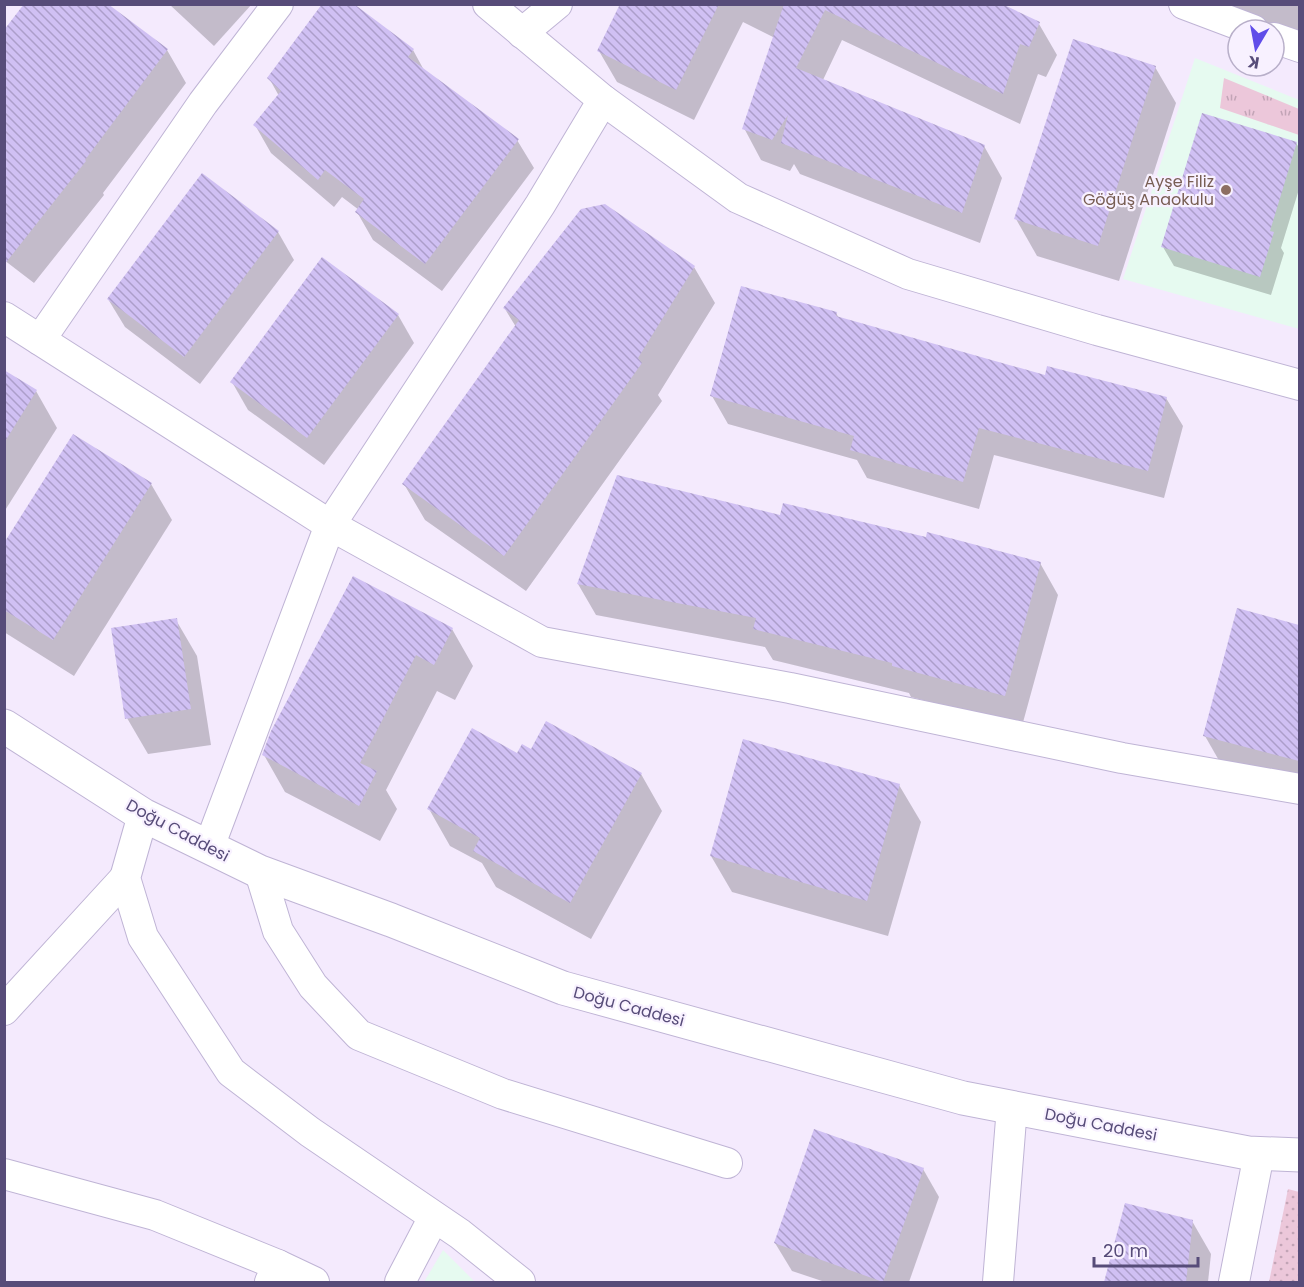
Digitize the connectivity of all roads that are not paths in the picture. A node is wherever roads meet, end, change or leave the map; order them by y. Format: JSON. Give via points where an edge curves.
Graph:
{"nodes":[{"id":1,"x":278,"y":4,"type":"edge"},
{"id":2,"x":488,"y":4,"type":"edge"},
{"id":3,"x":557,"y":4,"type":"edge"},
{"id":4,"x":1184,"y":4,"type":"edge"},
{"id":5,"x":1226,"y":20,"type":"edge"},
{"id":6,"x":522,"y":33,"type":"junction"},
{"id":7,"x":603,"y":100,"type":"junction"},
{"id":8,"x":4,"y":317,"type":"edge"},
{"id":9,"x":40,"y":340,"type":"junction"},
{"id":10,"x":1299,"y":385,"type":"edge"},
{"id":11,"x":330,"y":525,"type":"junction"},
{"id":12,"x":4,"y":726,"type":"edge"},
{"id":13,"x":1299,"y":789,"type":"edge"},
{"id":14,"x":143,"y":815,"type":"junction"},
{"id":15,"x":209,"y":847,"type":"junction"},
{"id":16,"x":260,"y":872,"type":"junction"},
{"id":17,"x":125,"y":878,"type":"junction"},
{"id":18,"x":4,"y":1010,"type":"edge"},
{"id":19,"x":1012,"y":1107,"type":"junction"},
{"id":20,"x":1259,"y":1154,"type":"junction"},
{"id":21,"x":1299,"y":1155,"type":"edge"},
{"id":22,"x":727,"y":1163,"type":"dead end"},
{"id":23,"x":4,"y":1174,"type":"edge"},
{"id":24,"x":435,"y":1217,"type":"junction"},
{"id":25,"x":274,"y":1274,"type":"edge"},
{"id":26,"x":314,"y":1282,"type":"edge"},
{"id":27,"x":400,"y":1282,"type":"edge"},
{"id":28,"x":520,"y":1282,"type":"edge"},
{"id":29,"x":998,"y":1282,"type":"edge"},
{"id":30,"x":1234,"y":1282,"type":"edge"}],
"edges":[{"from":1,"to":9,"type":"street","via":[[203,102]]},
{"from":2,"to":6,"type":"street"},
{"from":3,"to":6,"type":"street"},
{"from":4,"to":5,"type":"street"},
{"from":6,"to":7,"type":"street"},
{"from":7,"to":10,"type":"street","via":[[738,198],[908,274]]},
{"from":7,"to":11,"type":"street","via":[[540,205]]},
{"from":8,"to":9,"type":"street"},
{"from":9,"to":11,"type":"street"},
{"from":11,"to":13,"type":"street","via":[[542,642],[790,688],[1122,758]]},
{"from":11,"to":15,"type":"street"},
{"from":12,"to":14,"type":"street","name":"Doğu Caddesi"},
{"from":14,"to":15,"type":"street","name":"Doğu Caddesi"},
{"from":14,"to":17,"type":"street"},
{"from":15,"to":16,"type":"street","name":"Doğu Caddesi"},
{"from":16,"to":19,"type":"street","name":"Doğu Caddesi","via":[[563,988],[963,1098]]},
{"from":16,"to":22,"type":"street","via":[[278,931],[313,986],[359,1035],[503,1094]]},
{"from":17,"to":18,"type":"street"},
{"from":17,"to":24,"type":"street","via":[[143,937],[231,1072],[310,1132]]},
{"from":19,"to":20,"type":"street","name":"Doğu Caddesi"},
{"from":19,"to":29,"type":"street"},
{"from":20,"to":21,"type":"street","name":"Doğu Caddesi"},
{"from":20,"to":30,"type":"street"},
{"from":23,"to":25,"type":"street","via":[[155,1215]]},
{"from":24,"to":27,"type":"street"},
{"from":24,"to":28,"type":"street"},
{"from":25,"to":26,"type":"street"}]}
